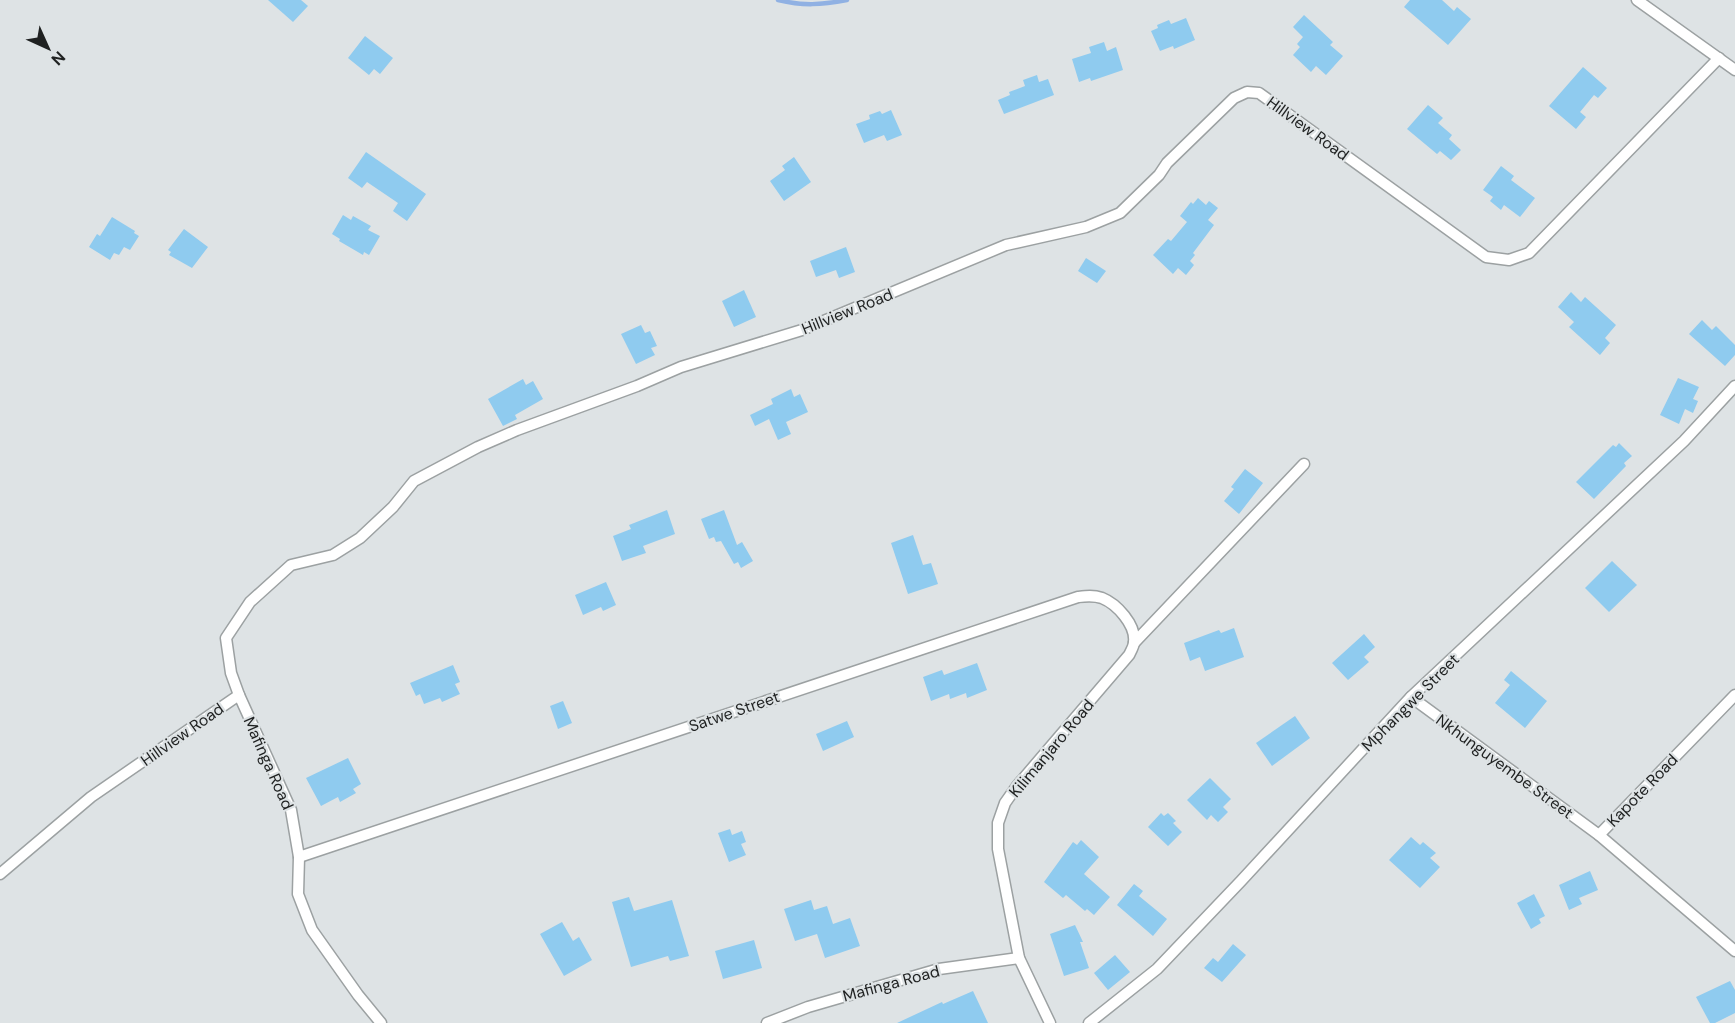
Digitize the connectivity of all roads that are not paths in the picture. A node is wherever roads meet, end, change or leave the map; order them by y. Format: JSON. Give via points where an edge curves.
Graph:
{"nodes":[{"id":1,"x":1637,"y":0,"type":"edge"},
{"id":2,"x":1719,"y":58,"type":"junction"},
{"id":3,"x":1735,"y":70,"type":"edge"},
{"id":4,"x":1735,"y":386,"type":"edge"},
{"id":5,"x":1304,"y":464,"type":"dead end"},
{"id":6,"x":1134,"y":643,"type":"junction"},
{"id":7,"x":239,"y":695,"type":"junction"},
{"id":8,"x":1735,"y":695,"type":"edge"},
{"id":9,"x":1412,"y":697,"type":"junction"},
{"id":10,"x":1599,"y":835,"type":"junction"},
{"id":11,"x":298,"y":857,"type":"junction"},
{"id":12,"x":0,"y":874,"type":"edge"},
{"id":13,"x":1735,"y":951,"type":"edge"},
{"id":14,"x":1019,"y":958,"type":"junction"},
{"id":15,"x":381,"y":1023,"type":"edge"},
{"id":16,"x":767,"y":1023,"type":"edge"},
{"id":17,"x":1050,"y":1023,"type":"edge"},
{"id":18,"x":1089,"y":1023,"type":"edge"}],
"edges":[{"from":1,"to":2,"type":"street"},
{"from":2,"to":3,"type":"street"},
{"from":2,"to":7,"type":"street","name":"Hillview Road","via":[[1529,253],[1509,260],[1486,257],[1259,93],[1247,92],[1234,98],[1120,213],[1086,227],[1006,245],[802,330],[681,368],[517,430],[414,482],[360,538],[333,555],[291,565],[250,602],[226,638]]},
{"from":4,"to":9,"type":"street","name":"Mphangwe Street","via":[[1684,441]]},
{"from":5,"to":6,"type":"street"},
{"from":6,"to":11,"type":"street","name":"Satwe Street","via":[[1133,629],[1104,598],[1078,597]]},
{"from":6,"to":14,"type":"street","name":"Kilimanjaro Road","via":[[1129,656],[1005,803],[998,849]]},
{"from":7,"to":11,"type":"street","name":"Mafinga Road","via":[[291,810]]},
{"from":7,"to":12,"type":"street","name":"Hillview Road","via":[[91,797]]},
{"from":8,"to":10,"type":"street","name":"Kapote Road"},
{"from":9,"to":10,"type":"street","name":"Nkhunguyembe Street"},
{"from":9,"to":18,"type":"street","name":"Mphangwe Street","via":[[1157,969]]},
{"from":10,"to":13,"type":"street","name":"Kapote Road"},
{"from":11,"to":15,"type":"street","name":"Mafinga Road","via":[[298,894],[312,930]]},
{"from":14,"to":16,"type":"street","name":"Mafinga Road","via":[[939,969]]},
{"from":14,"to":17,"type":"street","name":"Kilimanjaro Road"}]}
